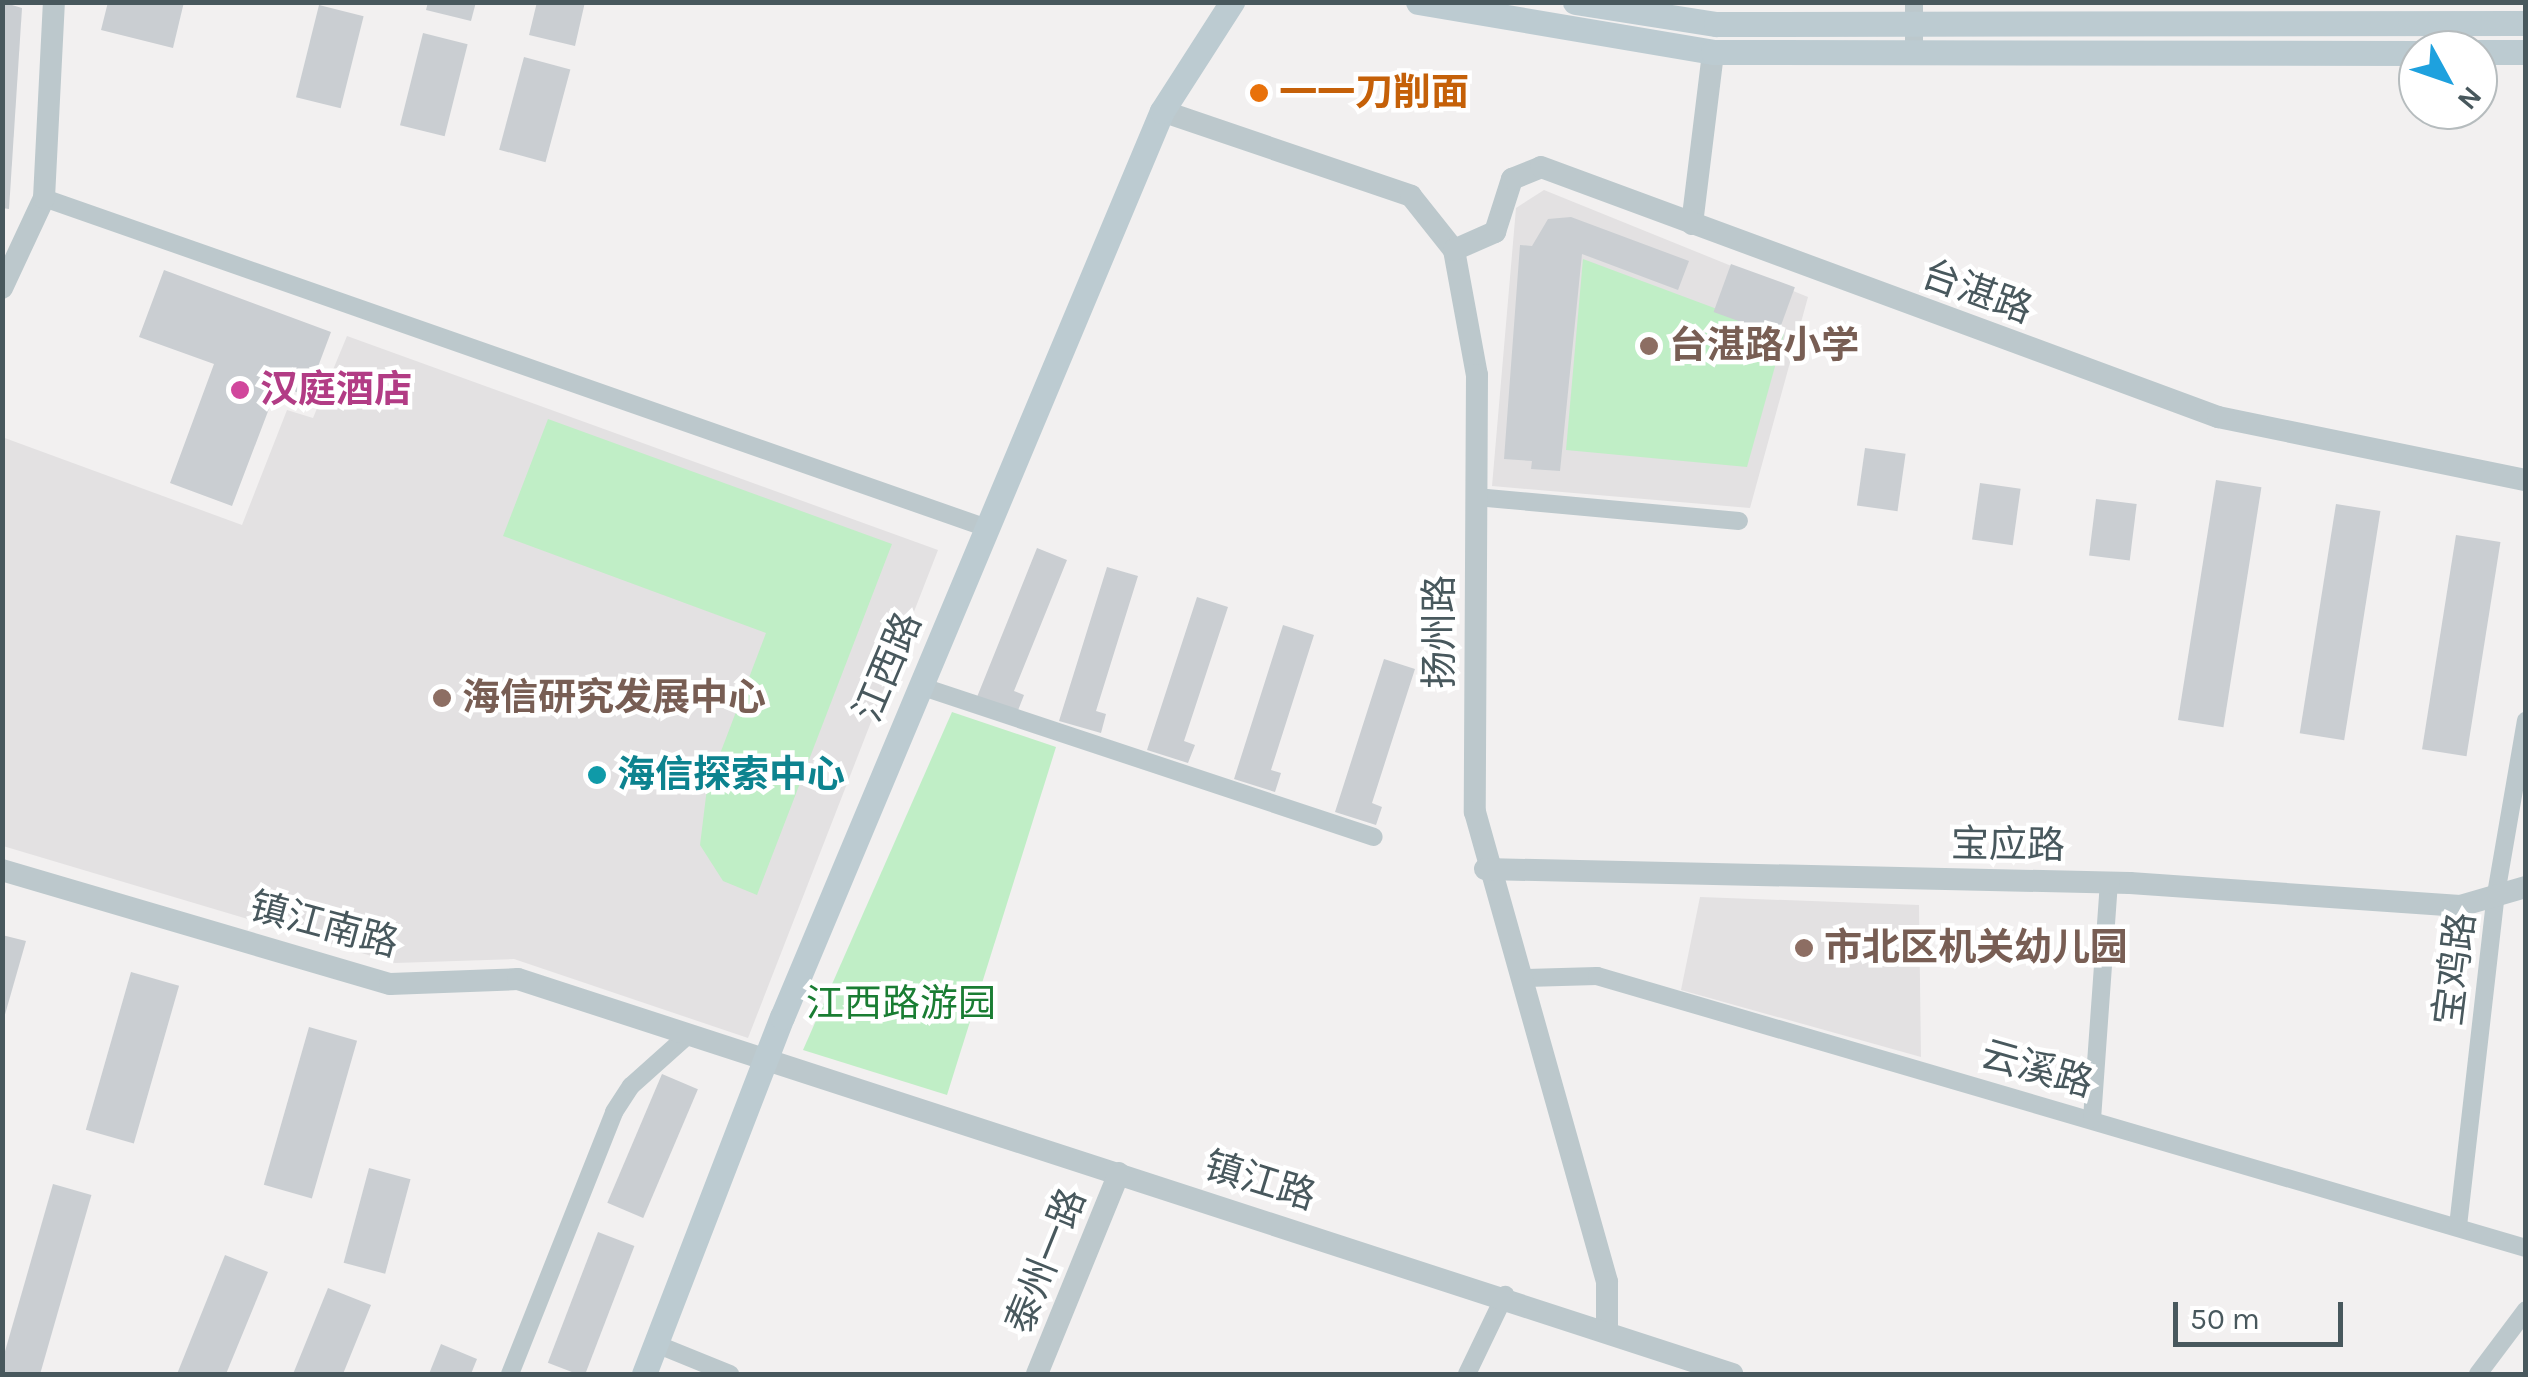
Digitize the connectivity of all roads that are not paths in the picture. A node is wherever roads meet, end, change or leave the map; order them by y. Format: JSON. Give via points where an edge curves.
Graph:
{"nodes":[{"id":1,"x":54,"y":2,"type":"edge"},
{"id":2,"x":1232,"y":2,"type":"edge"},
{"id":3,"x":1418,"y":2,"type":"edge"},
{"id":4,"x":1575,"y":2,"type":"edge"},
{"id":5,"x":1914,"y":14,"type":"edge"},
{"id":6,"x":2526,"y":23,"type":"edge"},
{"id":7,"x":1713,"y":52,"type":"junction"},
{"id":8,"x":2498,"y":52,"type":"edge"},
{"id":9,"x":2526,"y":52,"type":"edge"},
{"id":10,"x":2398,"y":53,"type":"edge"},
{"id":11,"x":1914,"y":56,"type":"junction"},
{"id":12,"x":1162,"y":110,"type":"junction"},
{"id":13,"x":44,"y":198,"type":"junction"},
{"id":14,"x":1692,"y":224,"type":"junction"},
{"id":15,"x":1454,"y":250,"type":"junction"},
{"id":16,"x":2,"y":288,"type":"edge"},
{"id":17,"x":2526,"y":480,"type":"edge"},
{"id":18,"x":1476,"y":497,"type":"junction"},
{"id":19,"x":1739,"y":521,"type":"dead end"},
{"id":20,"x":987,"y":528,"type":"junction"},
{"id":21,"x":920,"y":686,"type":"junction"},
{"id":22,"x":2526,"y":721,"type":"edge"},
{"id":23,"x":1374,"y":837,"type":"dead end"},
{"id":24,"x":1485,"y":869,"type":"junction"},
{"id":25,"x":2,"y":870,"type":"edge"},
{"id":26,"x":2109,"y":882,"type":"junction"},
{"id":27,"x":2526,"y":886,"type":"edge"},
{"id":28,"x":2496,"y":894,"type":"junction"},
{"id":29,"x":1526,"y":978,"type":"junction"},
{"id":30,"x":687,"y":1036,"type":"junction"},
{"id":31,"x":764,"y":1061,"type":"junction"},
{"id":32,"x":2092,"y":1119,"type":"junction"},
{"id":33,"x":1119,"y":1174,"type":"junction"},
{"id":34,"x":2458,"y":1226,"type":"junction"},
{"id":35,"x":2526,"y":1248,"type":"edge"},
{"id":36,"x":1505,"y":1295,"type":"junction"},
{"id":37,"x":2526,"y":1310,"type":"edge"},
{"id":38,"x":1608,"y":1330,"type":"junction"},
{"id":39,"x":656,"y":1344,"type":"junction"},
{"id":40,"x":510,"y":1374,"type":"edge"},
{"id":41,"x":644,"y":1374,"type":"edge"},
{"id":42,"x":730,"y":1374,"type":"edge"},
{"id":43,"x":1037,"y":1374,"type":"edge"},
{"id":44,"x":1466,"y":1374,"type":"edge"},
{"id":45,"x":1732,"y":1374,"type":"edge"},
{"id":46,"x":2478,"y":1374,"type":"edge"}],
"edges":[{"from":1,"to":13,"type":"street"},
{"from":2,"to":12,"type":"main road","name":"江西路"},
{"from":3,"to":7,"type":"main road"},
{"from":4,"to":5,"type":"main road","via":[[1716,24]]},
{"from":5,"to":6,"type":"main road"},
{"from":5,"to":11,"type":"street"},
{"from":7,"to":11,"type":"main road"},
{"from":7,"to":14,"type":"street"},
{"from":8,"to":9,"type":"main road"},
{"from":10,"to":11,"type":"main road"},
{"from":12,"to":15,"type":"street","name":"扬州路","via":[[1410,196]]},
{"from":12,"to":20,"type":"main road","name":"江西路"},
{"from":13,"to":16,"type":"street"},
{"from":13,"to":20,"type":"street"},
{"from":14,"to":15,"type":"street","name":"台湛路","via":[[1541,167],[1512,179],[1494,232]]},
{"from":14,"to":17,"type":"street","name":"台湛路","via":[[2218,417]]},
{"from":15,"to":18,"type":"street","name":"扬州路","via":[[1477,375]]},
{"from":18,"to":19,"type":"street"},
{"from":18,"to":24,"type":"street","name":"扬州路","via":[[1475,812]]},
{"from":20,"to":21,"type":"main road","name":"江西路"},
{"from":21,"to":23,"type":"street"},
{"from":21,"to":31,"type":"main road","name":"江西路"},
{"from":22,"to":28,"type":"street","name":"宝鸡路"},
{"from":24,"to":26,"type":"street","name":"宝应路"},
{"from":24,"to":29,"type":"street","name":"扬州路"},
{"from":25,"to":30,"type":"street","name":"镇江南路","via":[[390,984],[518,979]]},
{"from":26,"to":28,"type":"street","name":"宝应路","via":[[2460,906]]},
{"from":26,"to":32,"type":"street"},
{"from":27,"to":28,"type":"street","name":"宝应路"},
{"from":28,"to":34,"type":"street","name":"宝鸡路"},
{"from":29,"to":32,"type":"street","name":"云溪路","via":[[1598,976]]},
{"from":29,"to":38,"type":"street","name":"扬州路","via":[[1606,1282]]},
{"from":30,"to":31,"type":"street","name":"镇江南路"},
{"from":30,"to":40,"type":"street","via":[[630,1086],[614,1112]]},
{"from":31,"to":33,"type":"street","name":"镇江路"},
{"from":31,"to":39,"type":"main road","name":"江西路"},
{"from":32,"to":34,"type":"street","name":"云溪路"},
{"from":33,"to":36,"type":"street","name":"镇江路"},
{"from":33,"to":43,"type":"street","name":"泰州一路"},
{"from":34,"to":35,"type":"street","name":"云溪路"},
{"from":36,"to":38,"type":"street","name":"镇江路"},
{"from":36,"to":44,"type":"street"},
{"from":37,"to":46,"type":"street"},
{"from":38,"to":45,"type":"street","name":"镇江路"},
{"from":39,"to":41,"type":"main road","name":"江西路"},
{"from":39,"to":42,"type":"street"}]}
